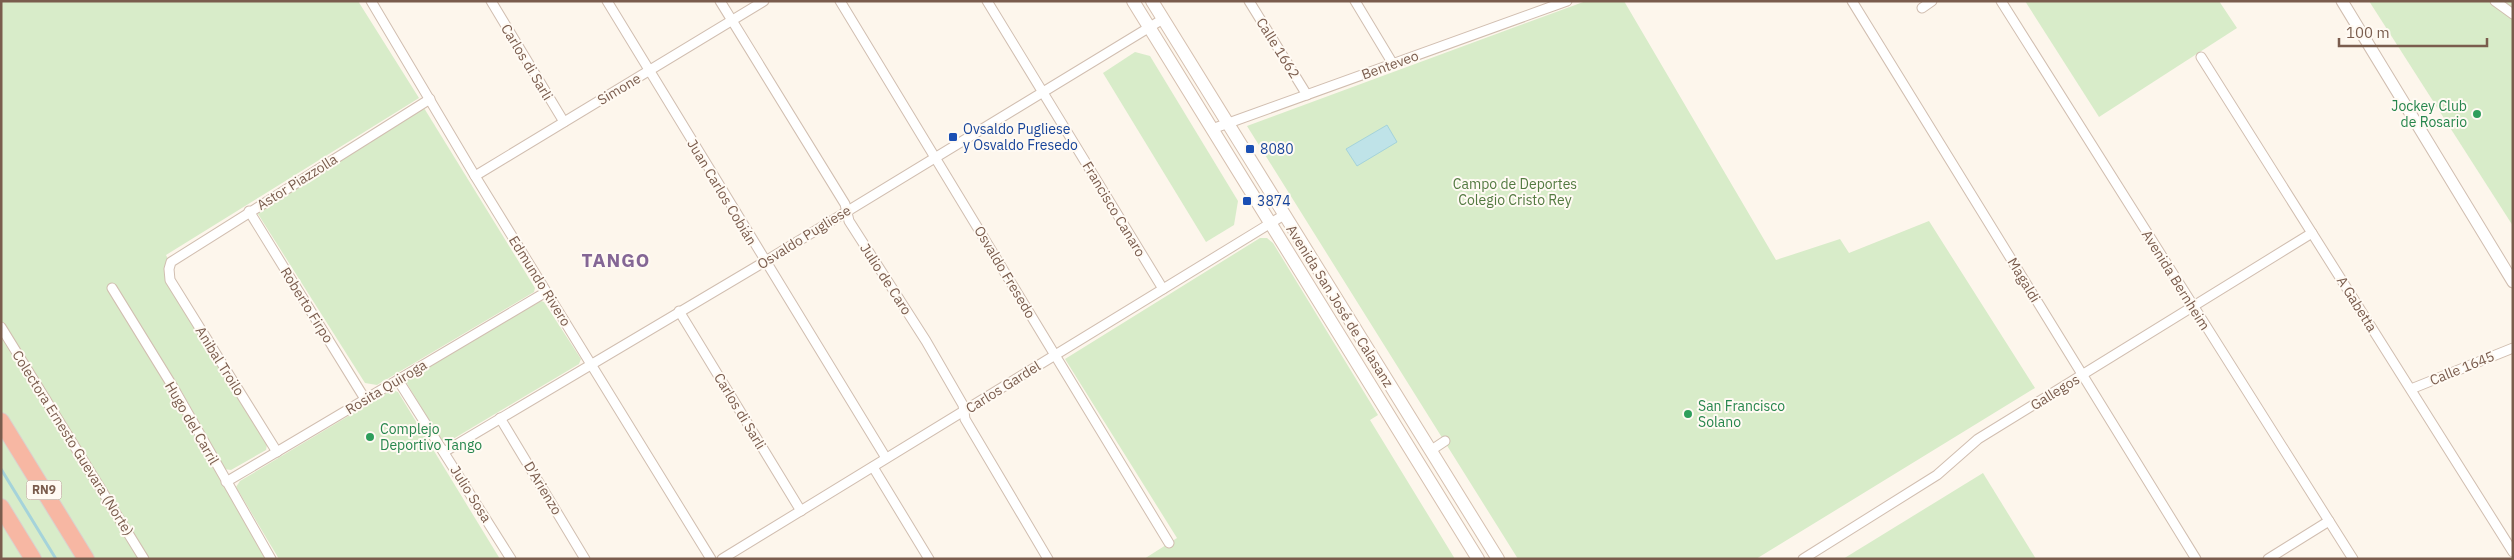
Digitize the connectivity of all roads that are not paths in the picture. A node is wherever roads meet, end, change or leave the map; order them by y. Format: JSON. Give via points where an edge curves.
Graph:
{"nodes":[{"id":1,"x":371,"y":1,"type":"edge"},
{"id":2,"x":490,"y":1,"type":"edge"},
{"id":3,"x":607,"y":1,"type":"edge"},
{"id":4,"x":720,"y":1,"type":"edge"},
{"id":5,"x":764,"y":1,"type":"edge"},
{"id":6,"x":840,"y":1,"type":"edge"},
{"id":7,"x":987,"y":1,"type":"edge"},
{"id":8,"x":1133,"y":1,"type":"edge"},
{"id":9,"x":1152,"y":1,"type":"edge"},
{"id":10,"x":1249,"y":1,"type":"edge"},
{"id":11,"x":1355,"y":1,"type":"edge"},
{"id":12,"x":1567,"y":1,"type":"edge"},
{"id":13,"x":1852,"y":1,"type":"edge"},
{"id":14,"x":1932,"y":1,"type":"edge"},
{"id":15,"x":2001,"y":1,"type":"edge"},
{"id":16,"x":2342,"y":1,"type":"edge"},
{"id":17,"x":2495,"y":1,"type":"edge"},
{"id":18,"x":1922,"y":8,"type":"dead end"},
{"id":19,"x":2513,"y":14,"type":"edge"},
{"id":20,"x":1163,"y":19,"type":"junction"},
{"id":21,"x":732,"y":20,"type":"junction"},
{"id":22,"x":1149,"y":27,"type":"junction"},
{"id":23,"x":2201,"y":57,"type":"dead end"},
{"id":24,"x":1393,"y":64,"type":"junction"},
{"id":25,"x":650,"y":70,"type":"junction"},
{"id":26,"x":1042,"y":92,"type":"junction"},
{"id":27,"x":1307,"y":95,"type":"junction"},
{"id":28,"x":430,"y":99,"type":"junction"},
{"id":29,"x":564,"y":122,"type":"junction"},
{"id":30,"x":1227,"y":124,"type":"junction"},
{"id":31,"x":1212,"y":129,"type":"junction"},
{"id":32,"x":934,"y":157,"type":"junction"},
{"id":33,"x":475,"y":176,"type":"junction"},
{"id":34,"x":847,"y":211,"type":"junction"},
{"id":35,"x":250,"y":212,"type":"junction"},
{"id":36,"x":1284,"y":215,"type":"junction"},
{"id":37,"x":1269,"y":224,"type":"junction"},
{"id":38,"x":2312,"y":233,"type":"junction"},
{"id":39,"x":764,"y":262,"type":"junction"},
{"id":40,"x":169,"y":269,"type":"joint"},
{"id":41,"x":2513,"y":282,"type":"edge"},
{"id":42,"x":112,"y":288,"type":"dead end"},
{"id":43,"x":1163,"y":289,"type":"junction"},
{"id":44,"x":546,"y":292,"type":"junction"},
{"id":45,"x":2192,"y":307,"type":"junction"},
{"id":46,"x":680,"y":312,"type":"junction"},
{"id":47,"x":1,"y":327,"type":"edge"},
{"id":48,"x":2513,"y":348,"type":"edge"},
{"id":49,"x":1055,"y":355,"type":"junction"},
{"id":50,"x":591,"y":364,"type":"junction"},
{"id":51,"x":2082,"y":375,"type":"junction"},
{"id":52,"x":398,"y":380,"type":"junction"},
{"id":53,"x":2410,"y":389,"type":"junction"},
{"id":54,"x":365,"y":399,"type":"junction"},
{"id":55,"x":964,"y":411,"type":"junction"},
{"id":56,"x":500,"y":418,"type":"junction"},
{"id":57,"x":1,"y":421,"type":"edge"},
{"id":58,"x":1445,"y":441,"type":"dead end"},
{"id":59,"x":1430,"y":451,"type":"junction"},
{"id":60,"x":277,"y":452,"type":"junction"},
{"id":61,"x":444,"y":452,"type":"junction"},
{"id":62,"x":886,"y":458,"type":"junction"},
{"id":63,"x":873,"y":467,"type":"junction"},
{"id":64,"x":226,"y":482,"type":"junction"},
{"id":65,"x":1,"y":507,"type":"edge"},
{"id":66,"x":800,"y":511,"type":"junction"},
{"id":67,"x":2329,"y":521,"type":"junction"},
{"id":68,"x":1169,"y":543,"type":"dead end"},
{"id":69,"x":2513,"y":552,"type":"edge"},
{"id":70,"x":33,"y":559,"type":"edge"},
{"id":71,"x":86,"y":559,"type":"edge"},
{"id":72,"x":144,"y":559,"type":"edge"},
{"id":73,"x":271,"y":559,"type":"edge"},
{"id":74,"x":511,"y":559,"type":"edge"},
{"id":75,"x":585,"y":559,"type":"edge"},
{"id":76,"x":711,"y":559,"type":"edge"},
{"id":77,"x":722,"y":559,"type":"edge"},
{"id":78,"x":929,"y":559,"type":"edge"},
{"id":79,"x":1048,"y":559,"type":"edge"},
{"id":80,"x":1478,"y":559,"type":"edge"},
{"id":81,"x":1498,"y":559,"type":"edge"},
{"id":82,"x":1802,"y":559,"type":"edge"},
{"id":83,"x":2196,"y":559,"type":"edge"},
{"id":84,"x":2268,"y":559,"type":"edge"},
{"id":85,"x":2353,"y":559,"type":"edge"}],
"edges":[{"from":1,"to":28,"type":"street","name":"Edmundo Rivero"},
{"from":2,"to":29,"type":"street","name":"Carlos di Sarli"},
{"from":3,"to":25,"type":"street","name":"Juan Carlos Cobián"},
{"from":4,"to":21,"type":"street","name":"Julio de Caro"},
{"from":5,"to":21,"type":"street","name":"Simone"},
{"from":6,"to":32,"type":"street","name":"Osvaldo Fresedo"},
{"from":7,"to":26,"type":"street","name":"Francisco Canaro"},
{"from":8,"to":22,"type":"main road","name":"Avenida San José de Calasanz"},
{"from":9,"to":20,"type":"main road","name":"Avenida San José de Calasanz"},
{"from":10,"to":27,"type":"street","name":"Calle 1662"},
{"from":11,"to":24,"type":"street"},
{"from":12,"to":24,"type":"street","name":"Benteveo"},
{"from":13,"to":51,"type":"street","name":"Magaldi"},
{"from":14,"to":18,"type":"street"},
{"from":15,"to":45,"type":"street","name":"Avenida Bernheim"},
{"from":16,"to":41,"type":"street"},
{"from":17,"to":19,"type":"street"},
{"from":20,"to":22,"type":"street","name":"Osvaldo Pugliese"},
{"from":20,"to":30,"type":"main road","name":"Avenida San José de Calasanz"},
{"from":21,"to":25,"type":"street","name":"Simone"},
{"from":21,"to":34,"type":"street","name":"Julio de Caro"},
{"from":22,"to":26,"type":"street","name":"Osvaldo Pugliese"},
{"from":22,"to":31,"type":"main road","name":"Avenida San José de Calasanz"},
{"from":23,"to":38,"type":"street","name":"A Gabetta"},
{"from":24,"to":27,"type":"street","name":"Benteveo"},
{"from":25,"to":29,"type":"street","name":"Simone"},
{"from":25,"to":39,"type":"street","name":"Juan Carlos Cobián"},
{"from":26,"to":32,"type":"street","name":"Osvaldo Pugliese"},
{"from":26,"to":43,"type":"street","name":"Francisco Canaro"},
{"from":27,"to":30,"type":"street","name":"Benteveo"},
{"from":28,"to":33,"type":"street","name":"Edmundo Rivero"},
{"from":28,"to":35,"type":"street","name":"Astor Piazzolla"},
{"from":29,"to":33,"type":"street","name":"Simone"},
{"from":30,"to":31,"type":"street","name":"Benteveo"},
{"from":30,"to":36,"type":"main road","name":"Avenida San José de Calasanz"},
{"from":31,"to":37,"type":"main road","name":"Avenida San José de Calasanz"},
{"from":32,"to":34,"type":"street","name":"Osvaldo Pugliese"},
{"from":32,"to":49,"type":"street","name":"Osvaldo Fresedo"},
{"from":33,"to":44,"type":"street","name":"Edmundo Rivero"},
{"from":34,"to":39,"type":"street","name":"Osvaldo Pugliese"},
{"from":34,"to":55,"type":"street","name":"Julio de Caro","via":[[849,222],[926,341]]},
{"from":35,"to":40,"type":"street","name":"Astor Piazzolla","via":[[175,259]]},
{"from":35,"to":54,"type":"street","name":"Roberto Firpo"},
{"from":36,"to":37,"type":"street","name":"Carlos Gardel"},
{"from":36,"to":59,"type":"main road","name":"Avenida San José de Calasanz"},
{"from":37,"to":43,"type":"street","name":"Carlos Gardel"},
{"from":37,"to":80,"type":"main road","name":"Avenida San José de Calasanz"},
{"from":38,"to":45,"type":"street","name":"Gallegos"},
{"from":38,"to":53,"type":"street","name":"A Gabetta"},
{"from":39,"to":46,"type":"street","name":"Osvaldo Pugliese"},
{"from":39,"to":62,"type":"street","name":"Juan Carlos Cobián"},
{"from":40,"to":60,"type":"street","name":"Anibal Troilo","via":[[170,280]]},
{"from":42,"to":64,"type":"street","name":"Hugo del Carril"},
{"from":43,"to":49,"type":"street","name":"Carlos Gardel"},
{"from":44,"to":50,"type":"street","name":"Edmundo Rivero"},
{"from":44,"to":52,"type":"street","name":"Rosita Quiroga"},
{"from":45,"to":51,"type":"street","name":"Gallegos"},
{"from":45,"to":67,"type":"street","name":"Avenida Bernheim"},
{"from":46,"to":50,"type":"street","name":"Osvaldo Pugliese"},
{"from":46,"to":66,"type":"street","name":"Carlos di Sarli"},
{"from":47,"to":72,"type":"street","name":"Colectora Ernesto Guevara (Norte)"},
{"from":48,"to":53,"type":"street","name":"Calle 1645"},
{"from":49,"to":55,"type":"street","name":"Carlos Gardel"},
{"from":49,"to":68,"type":"street","name":"Osvaldo Fresedo"},
{"from":50,"to":56,"type":"street","name":"Osvaldo Pugliese"},
{"from":50,"to":76,"type":"street","name":"Edmundo Rivero"},
{"from":51,"to":82,"type":"street","name":"Gallegos","via":[[1978,439],[1938,475]]},
{"from":51,"to":83,"type":"street","name":"Magaldi"},
{"from":52,"to":54,"type":"street","name":"Rosita Quiroga"},
{"from":52,"to":61,"type":"street","name":"Julio Sosa"},
{"from":53,"to":69,"type":"street","name":"A Gabetta"},
{"from":54,"to":60,"type":"street","name":"Rosita Quiroga"},
{"from":55,"to":62,"type":"street","name":"Carlos Gardel"},
{"from":55,"to":79,"type":"street","name":"Julio de Caro","via":[[965,419]]},
{"from":56,"to":61,"type":"street","name":"Osvaldo Pugliese"},
{"from":56,"to":75,"type":"street","name":"D'Arienzo"},
{"from":57,"to":71,"type":"highway","number":"RN9"},
{"from":58,"to":59,"type":"street"},
{"from":59,"to":81,"type":"main road","name":"Avenida San José de Calasanz"},
{"from":60,"to":64,"type":"street","name":"Rosita Quiroga"},
{"from":61,"to":74,"type":"street","name":"Julio Sosa"},
{"from":62,"to":63,"type":"street","name":"Carlos Gardel"},
{"from":63,"to":66,"type":"street","name":"Carlos Gardel"},
{"from":63,"to":78,"type":"street"},
{"from":64,"to":73,"type":"street","name":"Hugo del Carril"},
{"from":65,"to":70,"type":"highway"},
{"from":66,"to":77,"type":"street","name":"Carlos Gardel"},
{"from":67,"to":84,"type":"street"},
{"from":67,"to":85,"type":"street","name":"Avenida Bernheim"}]}
